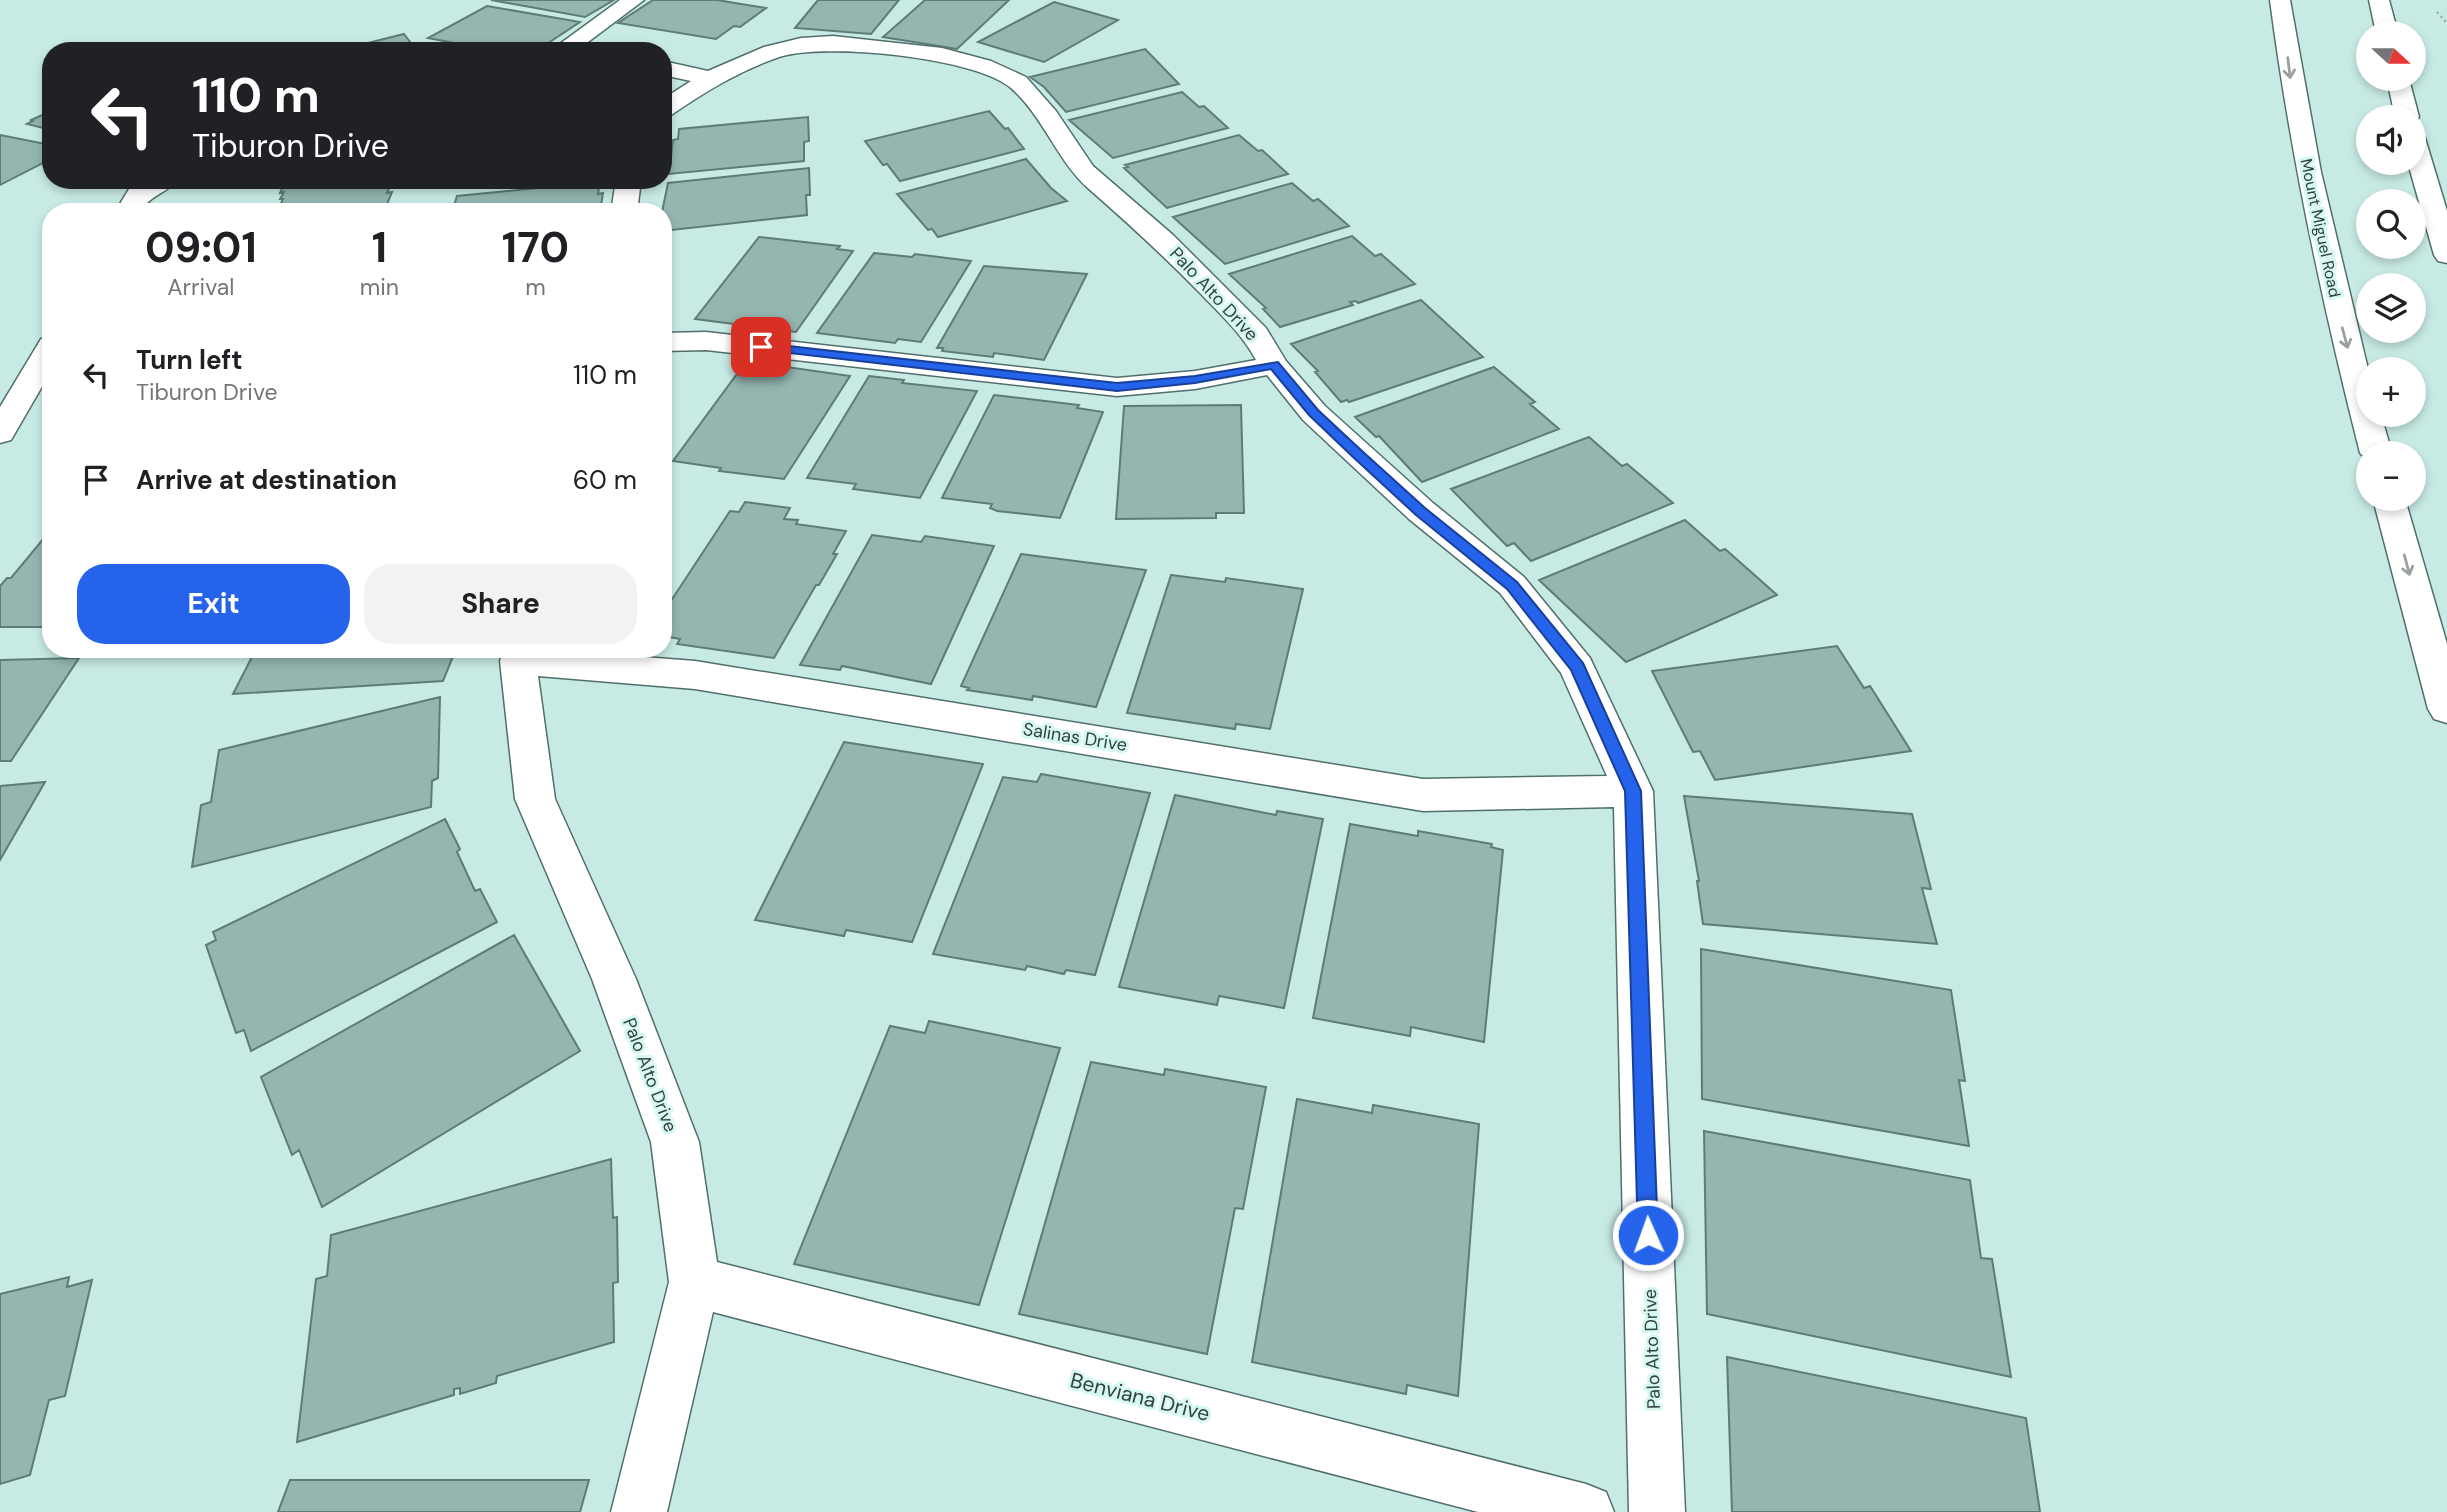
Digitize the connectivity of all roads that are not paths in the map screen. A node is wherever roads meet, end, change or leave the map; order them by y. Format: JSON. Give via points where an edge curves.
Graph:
{"nodes":[{"id":1,"x":634,"y":0,"type":"edge"},
{"id":2,"x":2280,"y":0,"type":"edge"},
{"id":3,"x":2379,"y":0,"type":"edge"},
{"id":4,"x":2384,"y":21,"type":"edge"},
{"id":5,"x":579,"y":42,"type":"edge"},
{"id":6,"x":672,"y":70,"type":"edge"},
{"id":7,"x":710,"y":78,"type":"junction"},
{"id":8,"x":672,"y":104,"type":"edge"},
{"id":9,"x":2424,"y":175,"type":"edge"},
{"id":10,"x":152,"y":189,"type":"edge"},
{"id":11,"x":133,"y":203,"type":"edge"},
{"id":12,"x":2447,"y":255,"type":"edge"},
{"id":13,"x":672,"y":342,"type":"edge"},
{"id":14,"x":42,"y":361,"type":"edge"},
{"id":15,"x":1274,"y":365,"type":"junction"},
{"id":16,"x":0,"y":433,"type":"edge"},
{"id":17,"x":2373,"y":441,"type":"edge"},
{"id":18,"x":2392,"y":511,"type":"edge"},
{"id":19,"x":520,"y":658,"type":"edge"},
{"id":20,"x":546,"y":658,"type":"edge"},
{"id":21,"x":2447,"y":709,"type":"edge"},
{"id":22,"x":1633,"y":791,"type":"junction"},
{"id":23,"x":694,"y":1282,"type":"junction"},
{"id":24,"x":639,"y":1512,"type":"edge"},
{"id":25,"x":1586,"y":1512,"type":"edge"},
{"id":26,"x":1657,"y":1512,"type":"edge"}],
"edges":[{"from":1,"to":5,"type":"street"},
{"from":2,"to":17,"type":"street","name":"Mount Miguel Road","one_way":true,"via":[[2292,93],[2342,328]]},
{"from":3,"to":4,"type":"street"},
{"from":6,"to":7,"type":"street"},
{"from":7,"to":8,"type":"street","name":"Palo Alto Drive"},
{"from":7,"to":15,"type":"street","name":"Palo Alto Drive","via":[[772,52],[833,43],[942,55],[1018,82],[1048,116],[1084,171],[1164,241],[1256,334]]},
{"from":9,"to":12,"type":"street"},
{"from":10,"to":11,"type":"street"},
{"from":13,"to":15,"type":"street","via":[[706,341],[1117,387],[1195,380]]},
{"from":14,"to":16,"type":"street"},
{"from":15,"to":22,"type":"street","name":"Palo Alto Drive","via":[[1357,454],[1512,585],[1577,667]]},
{"from":18,"to":21,"type":"street","one_way":true},
{"from":19,"to":23,"type":"street","name":"Palo Alto Drive","via":[[535,799],[614,979],[675,1142]]},
{"from":20,"to":22,"type":"street","name":"Salinas Drive","via":[[695,675],[1423,795]]},
{"from":22,"to":26,"type":"street","name":"Palo Alto Drive"},
{"from":23,"to":24,"type":"street","name":"Palo Alto Drive"},
{"from":23,"to":25,"type":"street","name":"Benviana Drive"}]}
